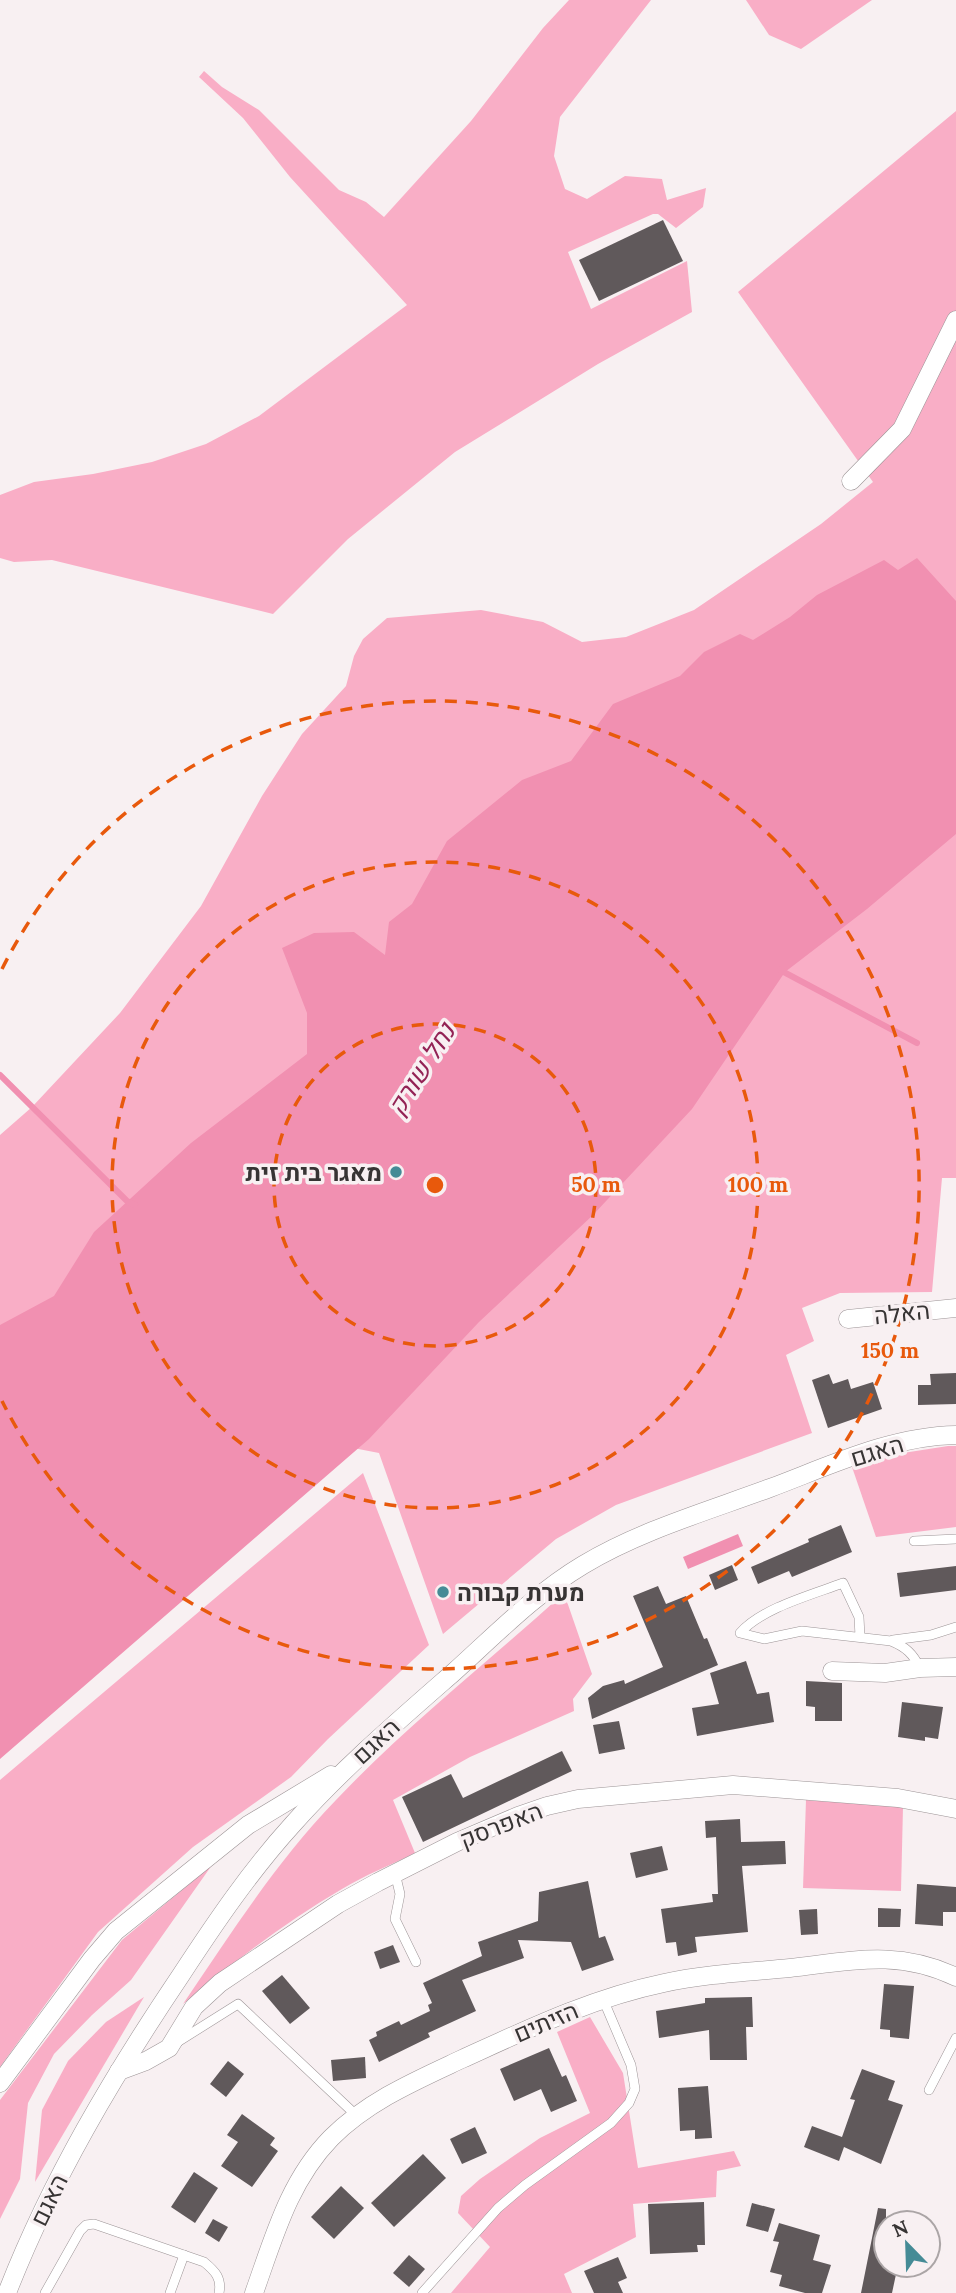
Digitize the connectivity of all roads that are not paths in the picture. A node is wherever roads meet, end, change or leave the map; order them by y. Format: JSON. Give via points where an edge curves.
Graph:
{"nodes":[{"id":1,"x":956,"y":320,"type":"edge"},
{"id":2,"x":851,"y":481,"type":"dead end"},
{"id":3,"x":956,"y":1308,"type":"edge"},
{"id":4,"x":848,"y":1319,"type":"dead end"},
{"id":5,"x":956,"y":1435,"type":"edge"},
{"id":6,"x":956,"y":1539,"type":"edge"},
{"id":7,"x":914,"y":1541,"type":"dead end"},
{"id":8,"x":956,"y":1627,"type":"edge"},
{"id":9,"x":860,"y":1637,"type":"junction"},
{"id":10,"x":891,"y":1641,"type":"junction"},
{"id":11,"x":956,"y":1667,"type":"edge"},
{"id":12,"x":920,"y":1668,"type":"junction"},
{"id":13,"x":832,"y":1671,"type":"dead end"},
{"id":14,"x":347,"y":1769,"type":"junction"},
{"id":15,"x":956,"y":1809,"type":"edge"},
{"id":16,"x":395,"y":1873,"type":"junction"},
{"id":17,"x":416,"y":1962,"type":"dead end"},
{"id":18,"x":956,"y":1977,"type":"edge"},
{"id":19,"x":603,"y":1999,"type":"junction"},
{"id":20,"x":956,"y":2038,"type":"edge"},
{"id":21,"x":169,"y":2048,"type":"junction"},
{"id":22,"x":119,"y":2071,"type":"junction"},
{"id":23,"x":0,"y":2083,"type":"edge"},
{"id":24,"x":929,"y":2090,"type":"dead end"},
{"id":25,"x":357,"y":2116,"type":"junction"},
{"id":26,"x":184,"y":2255,"type":"junction"},
{"id":27,"x":7,"y":2293,"type":"edge"},
{"id":28,"x":45,"y":2293,"type":"edge"},
{"id":29,"x":170,"y":2293,"type":"edge"},
{"id":30,"x":219,"y":2293,"type":"edge"},
{"id":31,"x":254,"y":2293,"type":"edge"},
{"id":32,"x":422,"y":2293,"type":"edge"}],
"edges":[{"from":1,"to":2,"type":"street","via":[[902,429]]},
{"from":3,"to":4,"type":"street","name":"האלה"},
{"from":5,"to":14,"type":"street","name":"האגם","via":[[902,1442],[859,1454],[597,1557],[545,1591]]},
{"from":6,"to":7,"type":"lane"},
{"from":8,"to":10,"type":"lane"},
{"from":9,"to":9,"type":"lane","via":[[859,1617],[843,1583],[763,1615],[740,1633],[764,1639],[802,1631]]},
{"from":9,"to":10,"type":"lane"},
{"from":10,"to":12,"type":"lane","via":[[913,1654]]},
{"from":11,"to":12,"type":"street"},
{"from":12,"to":13,"type":"street","via":[[885,1674]]},
{"from":14,"to":22,"type":"street","name":"האגם","via":[[253,1873]]},
{"from":14,"to":23,"type":"street","via":[[248,1825],[116,1931]]},
{"from":15,"to":16,"type":"street","name":"האפרסק","via":[[887,1796],[733,1785],[578,1799],[517,1816]]},
{"from":16,"to":17,"type":"lane","via":[[400,1894],[396,1919]]},
{"from":16,"to":21,"type":"street","name":"האפרסק","via":[[338,1904],[220,1983],[194,2007]]},
{"from":18,"to":19,"type":"street","name":"הזיתים","via":[[915,1962],[875,1959],[681,1980]]},
{"from":19,"to":25,"type":"street","name":"הזיתים","via":[[422,2077]]},
{"from":19,"to":32,"type":"lane","via":[[631,2065],[635,2089],[629,2103],[611,2123],[498,2208]]},
{"from":20,"to":24,"type":"lane"},
{"from":21,"to":22,"type":"street"},
{"from":21,"to":25,"type":"lane","via":[[238,2004]]},
{"from":22,"to":27,"type":"street","name":"האגם","via":[[60,2177]]},
{"from":25,"to":31,"type":"street","name":"הזיתים","via":[[319,2151],[296,2183]]},
{"from":26,"to":28,"type":"lane","via":[[100,2225],[86,2225]]},
{"from":26,"to":29,"type":"lane"},
{"from":26,"to":30,"type":"lane","via":[[212,2269],[220,2281]]}]}
